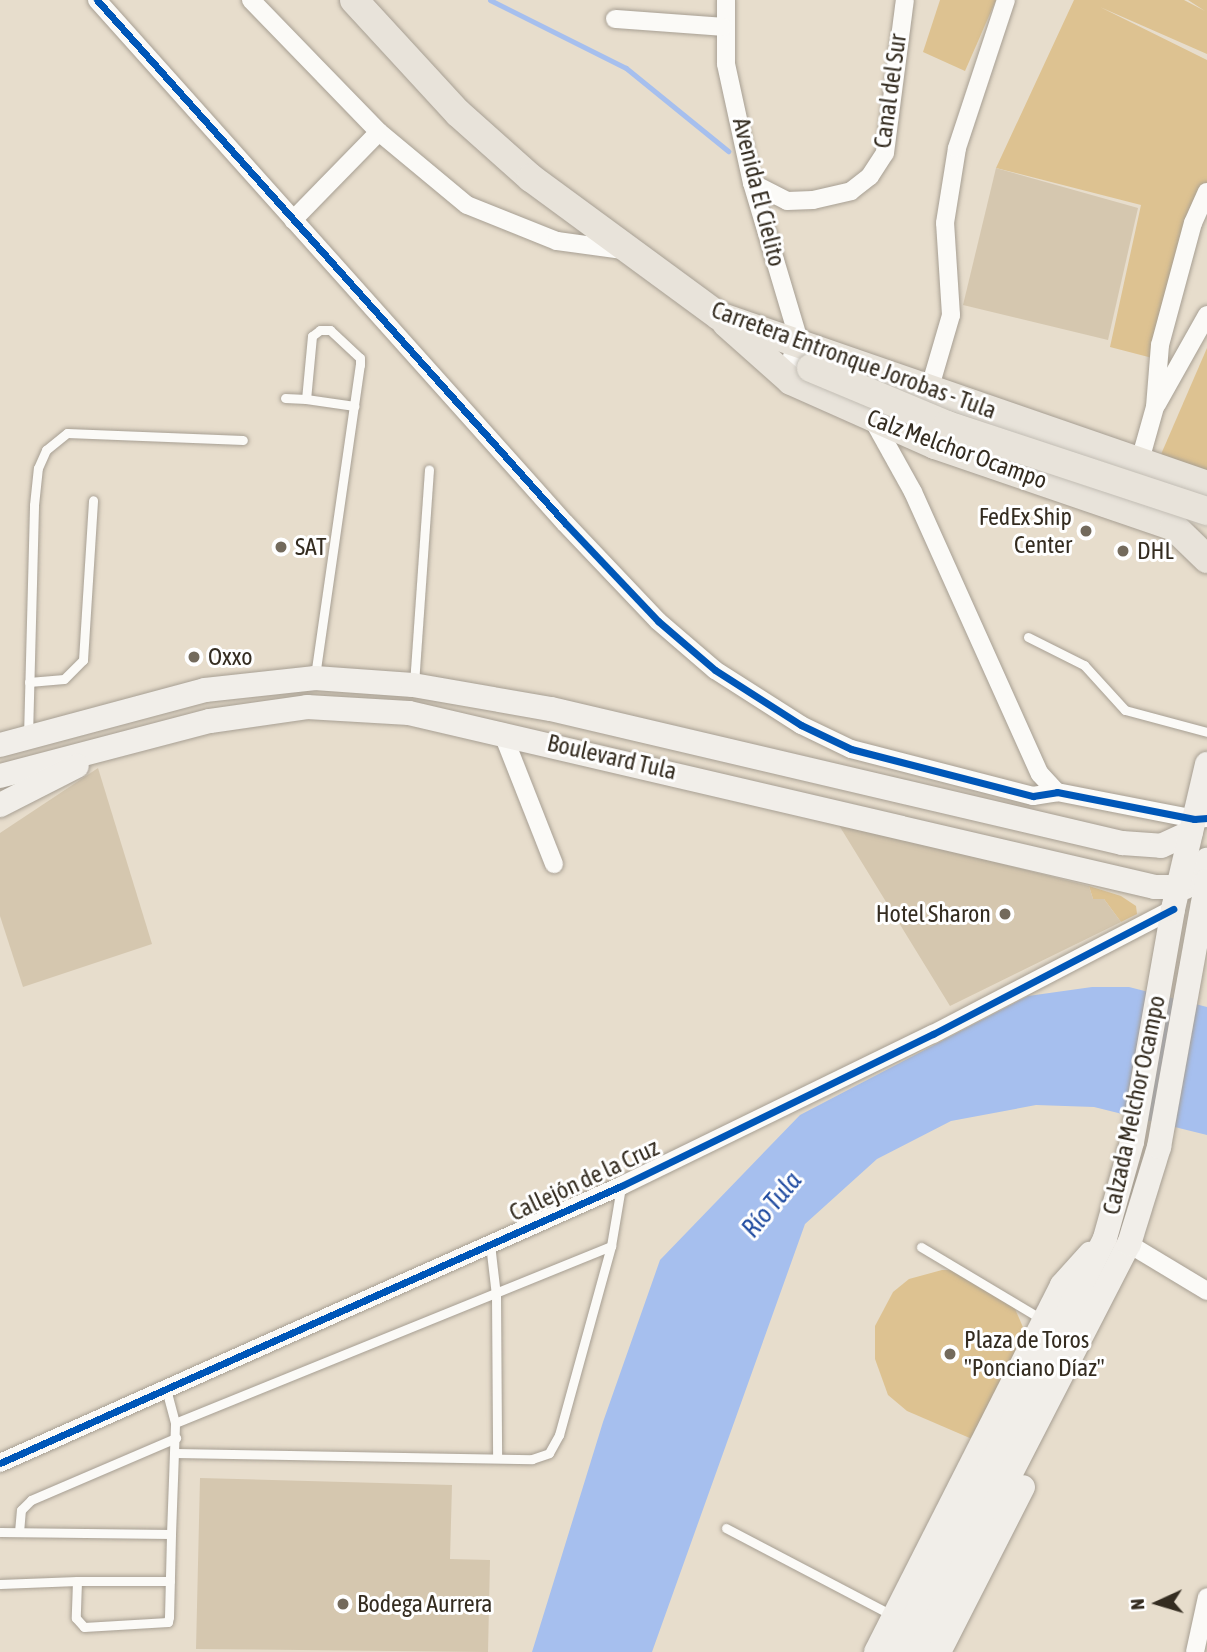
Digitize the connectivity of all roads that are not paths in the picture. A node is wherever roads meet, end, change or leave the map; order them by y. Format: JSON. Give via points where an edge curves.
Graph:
{"nodes":[{"id":1,"x":97,"y":0,"type":"edge"},
{"id":2,"x":251,"y":0,"type":"edge"},
{"id":3,"x":354,"y":0,"type":"edge"},
{"id":4,"x":726,"y":0,"type":"edge"},
{"id":5,"x":905,"y":0,"type":"edge"},
{"id":6,"x":1006,"y":0,"type":"edge"},
{"id":7,"x":615,"y":19,"type":"dead end"},
{"id":8,"x":723,"y":27,"type":"junction"},
{"id":9,"x":379,"y":132,"type":"junction"},
{"id":10,"x":752,"y":183,"type":"junction"},
{"id":11,"x":1207,"y":192,"type":"edge"},
{"id":12,"x":293,"y":220,"type":"junction"},
{"id":13,"x":626,"y":251,"type":"junction"},
{"id":14,"x":719,"y":316,"type":"junction"},
{"id":15,"x":1207,"y":316,"type":"edge"},
{"id":16,"x":798,"y":362,"type":"junction"},
{"id":17,"x":930,"y":387,"type":"junction"},
{"id":18,"x":285,"y":398,"type":"dead end"},
{"id":19,"x":306,"y":399,"type":"junction"},
{"id":20,"x":354,"y":406,"type":"junction"},
{"id":21,"x":1155,"y":407,"type":"junction"},
{"id":22,"x":873,"y":420,"type":"junction"},
{"id":23,"x":243,"y":440,"type":"dead end"},
{"id":24,"x":1139,"y":463,"type":"junction"},
{"id":25,"x":429,"y":470,"type":"dead end"},
{"id":26,"x":1205,"y":483,"type":"edge"},
{"id":27,"x":93,"y":500,"type":"dead end"},
{"id":28,"x":1102,"y":501,"type":"junction"},
{"id":29,"x":1207,"y":511,"type":"edge"},
{"id":30,"x":1207,"y":559,"type":"edge"},
{"id":31,"x":1028,"y":637,"type":"dead end"},
{"id":32,"x":315,"y":678,"type":"junction"},
{"id":33,"x":29,"y":682,"type":"junction"},
{"id":34,"x":414,"y":685,"type":"junction"},
{"id":35,"x":502,"y":732,"type":"junction"},
{"id":36,"x":1207,"y":732,"type":"edge"},
{"id":37,"x":28,"y":738,"type":"junction"},
{"id":38,"x":0,"y":745,"type":"edge"},
{"id":39,"x":851,"y":749,"type":"junction"},
{"id":40,"x":93,"y":752,"type":"junction"},
{"id":41,"x":1207,"y":765,"type":"edge"},
{"id":42,"x":0,"y":776,"type":"edge"},
{"id":43,"x":846,"y":778,"type":"junction"},
{"id":44,"x":1057,"y":792,"type":"junction"},
{"id":45,"x":0,"y":805,"type":"edge"},
{"id":46,"x":1197,"y":823,"type":"edge"},
{"id":47,"x":1146,"y":847,"type":"junction"},
{"id":48,"x":554,"y":864,"type":"dead end"},
{"id":49,"x":1190,"y":881,"type":"edge"},
{"id":50,"x":621,"y":1186,"type":"junction"},
{"id":51,"x":1105,"y":1238,"type":"junction"},
{"id":52,"x":490,"y":1244,"type":"junction"},
{"id":53,"x":1129,"y":1244,"type":"junction"},
{"id":54,"x":611,"y":1246,"type":"junction"},
{"id":55,"x":921,"y":1247,"type":"dead end"},
{"id":56,"x":1207,"y":1291,"type":"edge"},
{"id":57,"x":496,"y":1295,"type":"junction"},
{"id":58,"x":1044,"y":1320,"type":"junction"},
{"id":59,"x":1022,"y":1365,"type":"junction"},
{"id":60,"x":166,"y":1389,"type":"junction"},
{"id":61,"x":1051,"y":1395,"type":"junction"},
{"id":62,"x":1024,"y":1403,"type":"junction"},
{"id":63,"x":175,"y":1423,"type":"junction"},
{"id":64,"x":176,"y":1438,"type":"junction"},
{"id":65,"x":1042,"y":1450,"type":"junction"},
{"id":66,"x":175,"y":1453,"type":"junction"},
{"id":67,"x":497,"y":1458,"type":"junction"},
{"id":68,"x":995,"y":1461,"type":"junction"},
{"id":69,"x":0,"y":1463,"type":"edge"},
{"id":70,"x":961,"y":1486,"type":"junction"},
{"id":71,"x":726,"y":1528,"type":"dead end"},
{"id":72,"x":0,"y":1532,"type":"edge"},
{"id":73,"x":19,"y":1532,"type":"junction"},
{"id":74,"x":171,"y":1534,"type":"junction"},
{"id":75,"x":77,"y":1581,"type":"junction"},
{"id":76,"x":170,"y":1581,"type":"junction"},
{"id":77,"x":0,"y":1584,"type":"edge"},
{"id":78,"x":1207,"y":1597,"type":"edge"},
{"id":79,"x":894,"y":1617,"type":"junction"},
{"id":80,"x":876,"y":1652,"type":"edge"},
{"id":81,"x":897,"y":1652,"type":"edge"},
{"id":82,"x":919,"y":1652,"type":"edge"},
{"id":83,"x":939,"y":1652,"type":"edge"},
{"id":84,"x":1195,"y":1652,"type":"edge"}],
"edges":[{"from":1,"to":12,"type":"street"},
{"from":2,"to":9,"type":"street"},
{"from":3,"to":13,"type":"main road","name":"Carretera Entronque Jorobas - Tula","via":[[458,113],[531,178]]},
{"from":4,"to":8,"type":"street","name":"Avenida El Cielito"},
{"from":5,"to":10,"type":"street","name":"Canal del Sur","via":[[885,153],[870,176],[851,191],[813,200],[787,201]]},
{"from":6,"to":17,"type":"street","via":[[957,148],[945,223],[951,315]]},
{"from":7,"to":8,"type":"street"},
{"from":8,"to":10,"type":"street","name":"Avenida El Cielito","via":[[726,64]]},
{"from":9,"to":12,"type":"street"},
{"from":9,"to":13,"type":"street","via":[[467,205],[557,241]]},
{"from":10,"to":16,"type":"street","name":"Avenida El Cielito"},
{"from":11,"to":21,"type":"street","via":[[1160,345]]},
{"from":12,"to":39,"type":"street","via":[[659,621],[745,691]]},
{"from":13,"to":14,"type":"main road","name":"Carretera Entronque Jorobas - Tula"},
{"from":14,"to":16,"type":"main road","name":"Calz Melchor Ocampo"},
{"from":14,"to":16,"type":"main road","name":"Carretera Entronque Jorobas - Tula"},
{"from":15,"to":21,"type":"street"},
{"from":16,"to":17,"type":"main road","name":"Carretera Entronque Jorobas - Tula"},
{"from":16,"to":22,"type":"main road","name":"Calz Melchor Ocampo"},
{"from":16,"to":29,"type":"main road","bridge":true,"via":[[947,425]]},
{"from":17,"to":24,"type":"main road","name":"Carretera Entronque Jorobas - Tula"},
{"from":18,"to":19,"type":"lane"},
{"from":19,"to":20,"type":"lane"},
{"from":19,"to":20,"type":"lane","via":[[312,336],[330,330],[360,358]]},
{"from":20,"to":32,"type":"lane"},
{"from":21,"to":24,"type":"street"},
{"from":22,"to":28,"type":"main road","name":"Calz Melchor Ocampo"},
{"from":22,"to":44,"type":"street","via":[[913,492],[1040,774]]},
{"from":23,"to":33,"type":"lane","via":[[67,433],[46,450],[38,468],[34,505]]},
{"from":24,"to":26,"type":"main road","name":"Carretera Entronque Jorobas - Tula"},
{"from":24,"to":28,"type":"street","via":[[1129,494]]},
{"from":25,"to":34,"type":"lane"},
{"from":27,"to":33,"type":"lane","via":[[83,660],[75,673],[64,679]]},
{"from":28,"to":30,"type":"main road","name":"Calz Melchor Ocampo","via":[[1174,527]]},
{"from":31,"to":36,"type":"lane","via":[[1084,665],[1125,710]]},
{"from":32,"to":34,"type":"main road","name":"Boulevard Tula"},
{"from":32,"to":37,"type":"main road","name":"Boulevard Tula","via":[[205,690]]},
{"from":33,"to":37,"type":"lane"},
{"from":34,"to":43,"type":"main road","name":"Boulevard Tula","via":[[551,709]]},
{"from":35,"to":40,"type":"main road","name":"Boulevard Tula","via":[[409,712],[307,708],[210,721]]},
{"from":35,"to":48,"type":"street"},
{"from":35,"to":49,"type":"main road","name":"Boulevard Tula"},
{"from":37,"to":38,"type":"main road","name":"Boulevard Tula"},
{"from":39,"to":43,"type":"street"},
{"from":39,"to":44,"type":"street","via":[[1033,796]]},
{"from":40,"to":42,"type":"main road","name":"Boulevard Tula"},
{"from":40,"to":45,"type":"main road","via":[[57,778]]},
{"from":41,"to":46,"type":"main road","name":"Calzada Melchor Ocampo"},
{"from":43,"to":47,"type":"main road","name":"Boulevard Tula"},
{"from":44,"to":46,"type":"street"},
{"from":46,"to":47,"type":"main road","name":"Boulevard Tula","via":[[1177,841]]},
{"from":46,"to":49,"type":"main road","name":"Calzada Melchor Ocampo"},
{"from":47,"to":49,"type":"main road"},
{"from":49,"to":50,"type":"street","name":"Callejón de la Cruz","via":[[933,1034]]},
{"from":49,"to":51,"type":"main road","name":"Calzada Melchor Ocampo","via":[[1162,975],[1116,1205]]},
{"from":49,"to":53,"type":"main road","name":"Calzada Melchor Ocampo","via":[[1187,977],[1159,1147]]},
{"from":50,"to":52,"type":"street","name":"Callejón de la Cruz"},
{"from":50,"to":54,"type":"lane"},
{"from":51,"to":58,"type":"main road","via":[[1062,1285]]},
{"from":51,"to":62,"type":"main road","name":"Calzada Melchor Ocampo"},
{"from":52,"to":57,"type":"lane"},
{"from":52,"to":60,"type":"street","name":"Callejón de la Cruz"},
{"from":53,"to":56,"type":"street"},
{"from":53,"to":61,"type":"main road","name":"Calzada Melchor Ocampo"},
{"from":53,"to":65,"type":"main road","via":[[1113,1311]]},
{"from":54,"to":57,"type":"lane"},
{"from":54,"to":67,"type":"lane","via":[[559,1435],[549,1453],[532,1459]]},
{"from":55,"to":58,"type":"lane"},
{"from":57,"to":63,"type":"lane"},
{"from":57,"to":67,"type":"lane"},
{"from":58,"to":59,"type":"main road"},
{"from":59,"to":62,"type":"main road"},
{"from":59,"to":70,"type":"main road"},
{"from":60,"to":63,"type":"lane"},
{"from":60,"to":69,"type":"street","name":"Callejón de la Cruz"},
{"from":61,"to":65,"type":"main road"},
{"from":61,"to":82,"type":"main road","name":"Calzada Melchor Ocampo"},
{"from":62,"to":68,"type":"main road","name":"Calzada Melchor Ocampo"},
{"from":63,"to":64,"type":"lane"},
{"from":64,"to":66,"type":"lane"},
{"from":64,"to":73,"type":"lane","via":[[31,1500],[22,1510]]},
{"from":65,"to":83,"type":"main road"},
{"from":66,"to":67,"type":"lane"},
{"from":66,"to":74,"type":"lane"},
{"from":68,"to":70,"type":"main road"},
{"from":68,"to":81,"type":"main road","name":"Calzada Melchor Ocampo"},
{"from":70,"to":79,"type":"main road"},
{"from":71,"to":79,"type":"lane"},
{"from":72,"to":73,"type":"lane"},
{"from":73,"to":74,"type":"lane"},
{"from":74,"to":76,"type":"lane"},
{"from":75,"to":76,"type":"lane"},
{"from":75,"to":76,"type":"lane","via":[[76,1618],[84,1627],[167,1622]]},
{"from":75,"to":77,"type":"lane"},
{"from":78,"to":84,"type":"street"},
{"from":79,"to":80,"type":"main road"}]}
